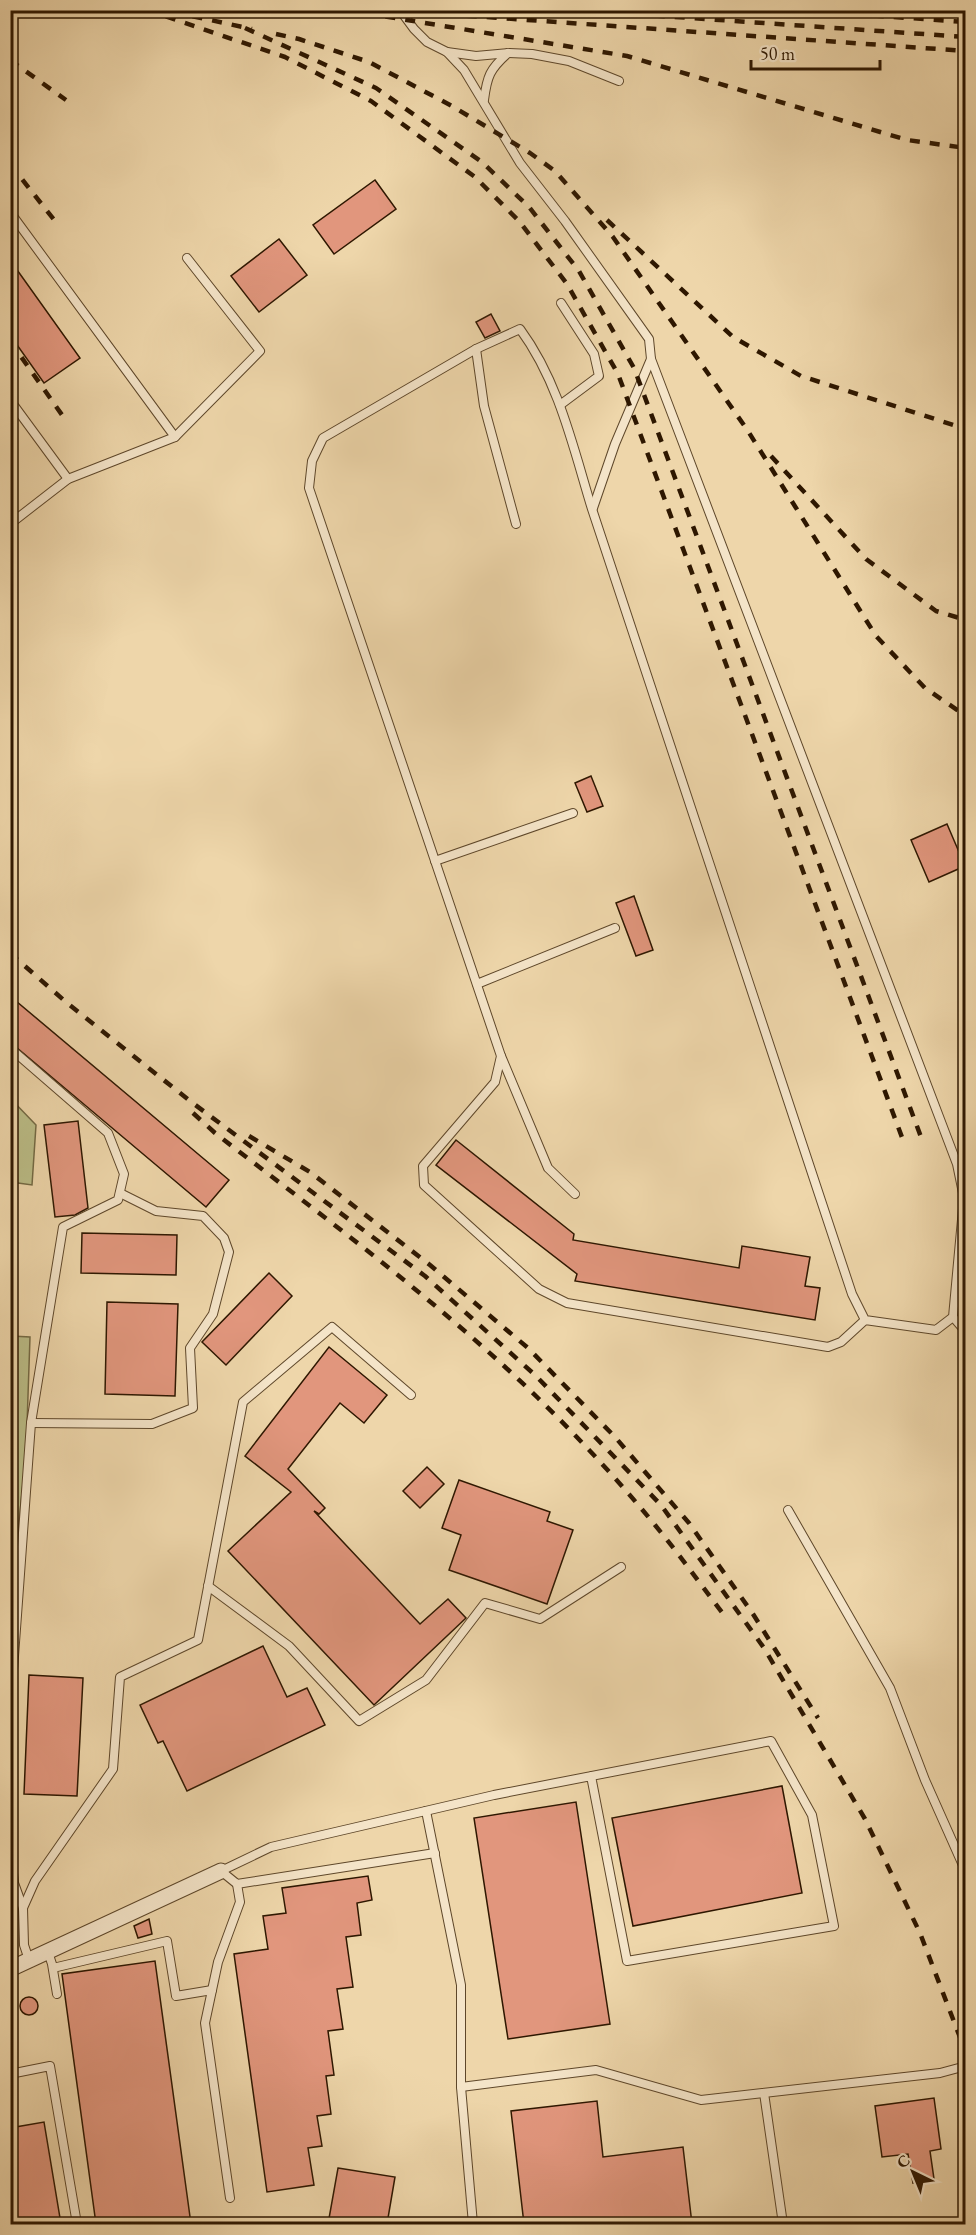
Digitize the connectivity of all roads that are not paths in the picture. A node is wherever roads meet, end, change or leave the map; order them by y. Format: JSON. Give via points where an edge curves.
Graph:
{"nodes":[{"id":1,"x":400,"y":10,"type":"edge"},
{"id":2,"x":447,"y":52,"type":"junction"},
{"id":3,"x":508,"y":53,"type":"junction"},
{"id":4,"x":619,"y":81,"type":"dead end"},
{"id":5,"x":484,"y":100,"type":"junction"},
{"id":6,"x":10,"y":212,"type":"edge"},
{"id":7,"x":187,"y":258,"type":"dead end"},
{"id":8,"x":561,"y":303,"type":"dead end"},
{"id":9,"x":476,"y":349,"type":"junction"},
{"id":10,"x":651,"y":359,"type":"junction"},
{"id":11,"x":10,"y":400,"type":"edge"},
{"id":12,"x":560,"y":405,"type":"junction"},
{"id":13,"x":175,"y":437,"type":"junction"},
{"id":14,"x":68,"y":479,"type":"junction"},
{"id":15,"x":592,"y":509,"type":"junction"},
{"id":16,"x":10,"y":524,"type":"edge"},
{"id":17,"x":516,"y":524,"type":"dead end"},
{"id":18,"x":573,"y":813,"type":"dead end"},
{"id":19,"x":435,"y":861,"type":"junction"},
{"id":20,"x":615,"y":928,"type":"dead end"},
{"id":21,"x":477,"y":984,"type":"junction"},
{"id":22,"x":10,"y":1048,"type":"edge"},
{"id":23,"x":501,"y":1056,"type":"junction"},
{"id":24,"x":963,"y":1182,"type":"edge"},
{"id":25,"x":120,"y":1193,"type":"junction"},
{"id":26,"x":575,"y":1194,"type":"dead end"},
{"id":27,"x":953,"y":1317,"type":"junction"},
{"id":28,"x":865,"y":1320,"type":"junction"},
{"id":29,"x":966,"y":1332,"type":"edge"},
{"id":30,"x":411,"y":1395,"type":"dead end"},
{"id":31,"x":32,"y":1423,"type":"junction"},
{"id":32,"x":788,"y":1510,"type":"dead end"},
{"id":33,"x":621,"y":1567,"type":"dead end"},
{"id":34,"x":208,"y":1586,"type":"junction"},
{"id":35,"x":10,"y":1711,"type":"edge"},
{"id":36,"x":966,"y":1734,"type":"edge"},
{"id":37,"x":966,"y":1739,"type":"edge"},
{"id":38,"x":591,"y":1776,"type":"junction"},
{"id":39,"x":426,"y":1811,"type":"junction"},
{"id":40,"x":10,"y":1842,"type":"edge"},
{"id":41,"x":435,"y":1853,"type":"junction"},
{"id":42,"x":221,"y":1871,"type":"junction"},
{"id":43,"x":966,"y":1872,"type":"edge"},
{"id":44,"x":237,"y":1884,"type":"junction"},
{"id":45,"x":23,"y":1908,"type":"junction"},
{"id":46,"x":48,"y":1952,"type":"junction"},
{"id":47,"x":29,"y":1960,"type":"junction"},
{"id":48,"x":53,"y":1968,"type":"junction"},
{"id":49,"x":10,"y":1969,"type":"edge"},
{"id":50,"x":212,"y":1990,"type":"junction"},
{"id":51,"x":57,"y":1994,"type":"dead end"},
{"id":52,"x":966,"y":2066,"type":"edge"},
{"id":53,"x":10,"y":2074,"type":"edge"},
{"id":54,"x":461,"y":2087,"type":"junction"},
{"id":55,"x":764,"y":2093,"type":"junction"},
{"id":56,"x":230,"y":2198,"type":"dead end"},
{"id":57,"x":77,"y":2224,"type":"edge"},
{"id":58,"x":473,"y":2224,"type":"edge"},
{"id":59,"x":783,"y":2224,"type":"edge"}],
"edges":[{"from":1,"to":2,"type":"lane","via":[[427,42]]},
{"from":2,"to":3,"type":"lane","via":[[476,56]]},
{"from":2,"to":5,"type":"lane"},
{"from":3,"to":4,"type":"lane","via":[[569,61]]},
{"from":3,"to":5,"type":"lane","via":[[490,72]]},
{"from":5,"to":10,"type":"lane","via":[[520,163],[649,339]]},
{"from":6,"to":13,"type":"lane"},
{"from":7,"to":13,"type":"lane","via":[[260,351]]},
{"from":8,"to":12,"type":"lane","via":[[594,354],[599,376]]},
{"from":9,"to":12,"type":"lane","via":[[520,329],[534,349]]},
{"from":9,"to":17,"type":"lane","via":[[484,406]]},
{"from":9,"to":19,"type":"lane","via":[[323,438],[312,461],[309,488]]},
{"from":10,"to":15,"type":"lane"},
{"from":10,"to":24,"type":"lane"},
{"from":11,"to":14,"type":"lane"},
{"from":12,"to":15,"type":"lane"},
{"from":13,"to":14,"type":"lane"},
{"from":14,"to":16,"type":"lane"},
{"from":15,"to":28,"type":"lane","via":[[852,1294]]},
{"from":18,"to":19,"type":"lane"},
{"from":19,"to":21,"type":"lane"},
{"from":20,"to":21,"type":"lane"},
{"from":21,"to":23,"type":"lane"},
{"from":22,"to":25,"type":"lane","via":[[108,1133],[124,1174]]},
{"from":23,"to":26,"type":"lane","via":[[548,1168]]},
{"from":23,"to":28,"type":"lane","via":[[495,1082],[423,1166],[424,1185],[539,1289],[567,1304],[828,1347],[841,1342]]},
{"from":24,"to":27,"type":"lane"},
{"from":25,"to":31,"type":"lane","via":[[118,1200],[63,1227]]},
{"from":25,"to":31,"type":"lane","via":[[156,1211],[202,1216],[224,1238],[229,1252],[213,1314],[190,1348],[193,1408],[152,1424]]},
{"from":27,"to":28,"type":"lane","via":[[936,1330]]},
{"from":27,"to":29,"type":"lane"},
{"from":30,"to":34,"type":"lane","via":[[332,1327],[243,1402]]},
{"from":31,"to":35,"type":"lane"},
{"from":32,"to":43,"type":"lane","via":[[890,1688]]},
{"from":33,"to":34,"type":"lane","via":[[540,1619],[485,1603],[426,1680],[359,1720],[289,1646]]},
{"from":34,"to":45,"type":"lane","via":[[198,1640],[120,1677],[113,1769],[35,1881]]},
{"from":36,"to":37,"type":"lane"},
{"from":38,"to":38,"type":"lane","via":[[627,1961],[834,1926],[812,1815],[771,1741]]},
{"from":38,"to":39,"type":"lane"},
{"from":39,"to":41,"type":"lane"},
{"from":39,"to":42,"type":"lane","via":[[271,1847]]},
{"from":40,"to":45,"type":"lane","via":[[14,1884]]},
{"from":41,"to":44,"type":"lane"},
{"from":41,"to":54,"type":"lane","via":[[461,1985]]},
{"from":42,"to":44,"type":"lane"},
{"from":42,"to":46,"type":"street"},
{"from":44,"to":50,"type":"lane","via":[[240,1902]]},
{"from":45,"to":47,"type":"lane","via":[[24,1945]]},
{"from":46,"to":47,"type":"street"},
{"from":46,"to":48,"type":"lane"},
{"from":47,"to":49,"type":"street"},
{"from":48,"to":50,"type":"lane","via":[[167,1941],[176,1996]]},
{"from":48,"to":51,"type":"lane"},
{"from":50,"to":56,"type":"lane","via":[[205,2023]]},
{"from":52,"to":55,"type":"lane","via":[[940,2073]]},
{"from":53,"to":57,"type":"lane","via":[[50,2066]]},
{"from":54,"to":55,"type":"lane","via":[[596,2070],[701,2100]]},
{"from":54,"to":58,"type":"lane"},
{"from":55,"to":59,"type":"lane"}]}
